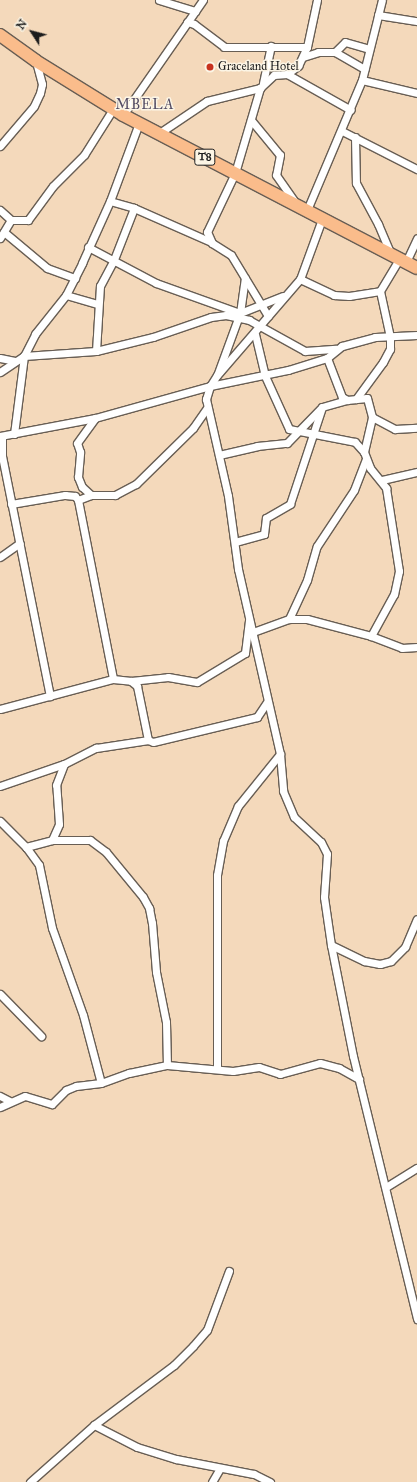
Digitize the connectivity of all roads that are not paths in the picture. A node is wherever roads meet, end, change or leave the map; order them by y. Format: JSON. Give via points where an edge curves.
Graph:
{"nodes":[{"id":1,"x":159,"y":0,"type":"edge"},
{"id":2,"x":203,"y":0,"type":"edge"},
{"id":3,"x":317,"y":0,"type":"edge"},
{"id":4,"x":382,"y":0,"type":"edge"},
{"id":5,"x":194,"y":11,"type":"junction"},
{"id":6,"x":378,"y":15,"type":"junction"},
{"id":7,"x":417,"y":21,"type":"edge"},
{"id":8,"x":186,"y":22,"type":"junction"},
{"id":9,"x":1,"y":37,"type":"edge"},
{"id":10,"x":271,"y":46,"type":"junction"},
{"id":11,"x":307,"y":47,"type":"junction"},
{"id":12,"x":369,"y":49,"type":"junction"},
{"id":13,"x":335,"y":52,"type":"junction"},
{"id":14,"x":303,"y":57,"type":"junction"},
{"id":15,"x":36,"y":61,"type":"junction"},
{"id":16,"x":365,"y":69,"type":"junction"},
{"id":17,"x":287,"y":74,"type":"junction"},
{"id":18,"x":362,"y":80,"type":"junction"},
{"id":19,"x":262,"y":85,"type":"junction"},
{"id":20,"x":417,"y":93,"type":"edge"},
{"id":21,"x":352,"y":110,"type":"junction"},
{"id":22,"x":118,"y":112,"type":"junction"},
{"id":23,"x":251,"y":120,"type":"junction"},
{"id":24,"x":139,"y":123,"type":"junction"},
{"id":25,"x":342,"y":131,"type":"junction"},
{"id":26,"x":158,"y":134,"type":"junction"},
{"id":27,"x":354,"y":137,"type":"junction"},
{"id":28,"x":0,"y":146,"type":"edge"},
{"id":29,"x":417,"y":169,"type":"edge"},
{"id":30,"x":235,"y":173,"type":"junction"},
{"id":31,"x":110,"y":201,"type":"junction"},
{"id":32,"x":134,"y":208,"type":"junction"},
{"id":33,"x":302,"y":208,"type":"junction"},
{"id":34,"x":0,"y":210,"type":"edge"},
{"id":35,"x":322,"y":219,"type":"junction"},
{"id":36,"x":11,"y":220,"type":"junction"},
{"id":37,"x":2,"y":235,"type":"edge"},
{"id":38,"x":417,"y":238,"type":"edge"},
{"id":39,"x":212,"y":242,"type":"junction"},
{"id":40,"x":88,"y":248,"type":"junction"},
{"id":41,"x":113,"y":262,"type":"junction"},
{"id":42,"x":408,"y":263,"type":"edge"},
{"id":43,"x":75,"y":278,"type":"junction"},
{"id":44,"x":245,"y":278,"type":"junction"},
{"id":45,"x":300,"y":279,"type":"junction"},
{"id":46,"x":380,"y":291,"type":"junction"},
{"id":47,"x":66,"y":295,"type":"junction"},
{"id":48,"x":284,"y":295,"type":"junction"},
{"id":49,"x":98,"y":304,"type":"junction"},
{"id":50,"x":261,"y":306,"type":"junction"},
{"id":51,"x":240,"y":314,"type":"junction"},
{"id":52,"x":268,"y":316,"type":"junction"},
{"id":53,"x":261,"y":327,"type":"junction"},
{"id":54,"x":255,"y":334,"type":"junction"},
{"id":55,"x":417,"y":335,"type":"edge"},
{"id":56,"x":390,"y":337,"type":"junction"},
{"id":57,"x":337,"y":349,"type":"junction"},
{"id":58,"x":96,"y":352,"type":"junction"},
{"id":59,"x":24,"y":356,"type":"junction"},
{"id":60,"x":0,"y":358,"type":"edge"},
{"id":61,"x":327,"y":358,"type":"junction"},
{"id":62,"x":15,"y":361,"type":"junction"},
{"id":63,"x":0,"y":372,"type":"edge"},
{"id":64,"x":217,"y":375,"type":"junction"},
{"id":65,"x":265,"y":376,"type":"junction"},
{"id":66,"x":370,"y":381,"type":"junction"},
{"id":67,"x":210,"y":386,"type":"junction"},
{"id":68,"x":356,"y":398,"type":"junction"},
{"id":69,"x":368,"y":398,"type":"junction"},
{"id":70,"x":347,"y":400,"type":"junction"},
{"id":71,"x":322,"y":407,"type":"junction"},
{"id":72,"x":207,"y":408,"type":"junction"},
{"id":73,"x":372,"y":417,"type":"junction"},
{"id":74,"x":94,"y":418,"type":"junction"},
{"id":75,"x":417,"y":428,"type":"edge"},
{"id":76,"x":299,"y":433,"type":"junction"},
{"id":77,"x":14,"y":434,"type":"junction"},
{"id":78,"x":314,"y":434,"type":"junction"},
{"id":79,"x":1,"y":436,"type":"edge"},
{"id":80,"x":219,"y":455,"type":"junction"},
{"id":81,"x":365,"y":456,"type":"junction"},
{"id":82,"x":417,"y":472,"type":"edge"},
{"id":83,"x":382,"y":480,"type":"junction"},
{"id":84,"x":91,"y":495,"type":"junction"},
{"id":85,"x":78,"y":500,"type":"junction"},
{"id":86,"x":11,"y":504,"type":"junction"},
{"id":87,"x":235,"y":542,"type":"junction"},
{"id":88,"x":20,"y":543,"type":"junction"},
{"id":89,"x":0,"y":557,"type":"edge"},
{"id":90,"x":250,"y":618,"type":"junction"},
{"id":91,"x":289,"y":619,"type":"junction"},
{"id":92,"x":253,"y":632,"type":"junction"},
{"id":93,"x":371,"y":636,"type":"junction"},
{"id":94,"x":417,"y":647,"type":"edge"},
{"id":95,"x":113,"y":679,"type":"junction"},
{"id":96,"x":131,"y":681,"type":"junction"},
{"id":97,"x":50,"y":696,"type":"junction"},
{"id":98,"x":267,"y":702,"type":"junction"},
{"id":99,"x":1,"y":710,"type":"edge"},
{"id":100,"x":148,"y":740,"type":"junction"},
{"id":101,"x":280,"y":754,"type":"junction"},
{"id":102,"x":64,"y":764,"type":"junction"},
{"id":103,"x":0,"y":785,"type":"edge"},
{"id":104,"x":0,"y":821,"type":"edge"},
{"id":105,"x":52,"y":840,"type":"junction"},
{"id":106,"x":26,"y":846,"type":"junction"},
{"id":107,"x":417,"y":919,"type":"edge"},
{"id":108,"x":330,"y":945,"type":"junction"},
{"id":109,"x":0,"y":994,"type":"edge"},
{"id":110,"x":41,"y":1036,"type":"dead end"},
{"id":111,"x":167,"y":1066,"type":"junction"},
{"id":112,"x":217,"y":1069,"type":"junction"},
{"id":113,"x":359,"y":1079,"type":"junction"},
{"id":114,"x":101,"y":1083,"type":"junction"},
{"id":115,"x":0,"y":1096,"type":"edge"},
{"id":116,"x":10,"y":1101,"type":"junction"},
{"id":117,"x":0,"y":1107,"type":"edge"},
{"id":118,"x":417,"y":1168,"type":"edge"},
{"id":119,"x":386,"y":1187,"type":"junction"},
{"id":120,"x":229,"y":1271,"type":"dead end"},
{"id":121,"x":417,"y":1319,"type":"edge"},
{"id":122,"x":94,"y":1425,"type":"junction"},
{"id":123,"x":220,"y":1468,"type":"junction"},
{"id":124,"x":268,"y":1481,"type":"edge"},
{"id":125,"x":30,"y":1482,"type":"edge"},
{"id":126,"x":212,"y":1482,"type":"edge"}],
"edges":[{"from":1,"to":5,"type":"street"},
{"from":2,"to":5,"type":"street"},
{"from":3,"to":11,"type":"street"},
{"from":4,"to":6,"type":"street"},
{"from":5,"to":8,"type":"street"},
{"from":6,"to":7,"type":"street"},
{"from":6,"to":12,"type":"street"},
{"from":8,"to":10,"type":"street","via":[[196,26],[224,47]]},
{"from":8,"to":22,"type":"street"},
{"from":9,"to":15,"type":"highway","number":"T8"},
{"from":10,"to":11,"type":"street"},
{"from":10,"to":19,"type":"street"},
{"from":11,"to":14,"type":"street"},
{"from":12,"to":13,"type":"street","via":[[345,42]]},
{"from":12,"to":16,"type":"street"},
{"from":13,"to":14,"type":"street","via":[[325,51]]},
{"from":13,"to":16,"type":"street"},
{"from":14,"to":17,"type":"street","via":[[298,66]]},
{"from":15,"to":22,"type":"highway","number":"T8"},
{"from":15,"to":28,"type":"street","via":[[42,84],[40,93],[34,106]]},
{"from":16,"to":18,"type":"street"},
{"from":17,"to":19,"type":"street","via":[[274,75]]},
{"from":17,"to":21,"type":"street"},
{"from":18,"to":20,"type":"street"},
{"from":18,"to":21,"type":"street"},
{"from":19,"to":23,"type":"street"},
{"from":19,"to":26,"type":"street","via":[[207,101]]},
{"from":21,"to":25,"type":"street"},
{"from":22,"to":24,"type":"highway","number":"T8"},
{"from":22,"to":36,"type":"street","via":[[84,155],[53,186],[28,220]]},
{"from":23,"to":30,"type":"street"},
{"from":23,"to":33,"type":"street","via":[[280,155],[276,175]]},
{"from":24,"to":26,"type":"highway","number":"T8"},
{"from":24,"to":31,"type":"street"},
{"from":25,"to":27,"type":"street"},
{"from":25,"to":33,"type":"street"},
{"from":26,"to":30,"type":"highway","number":"T8"},
{"from":27,"to":29,"type":"street"},
{"from":27,"to":42,"type":"street","via":[[356,183],[378,224]]},
{"from":30,"to":33,"type":"highway","number":"T8"},
{"from":30,"to":39,"type":"street","via":[[208,227],[208,238]]},
{"from":31,"to":32,"type":"street"},
{"from":31,"to":40,"type":"street"},
{"from":32,"to":39,"type":"street"},
{"from":32,"to":41,"type":"street"},
{"from":33,"to":35,"type":"highway","number":"T8"},
{"from":34,"to":36,"type":"street"},
{"from":35,"to":42,"type":"highway","number":"T8"},
{"from":35,"to":45,"type":"street"},
{"from":36,"to":37,"type":"street"},
{"from":37,"to":43,"type":"street","via":[[47,268]]},
{"from":38,"to":42,"type":"street"},
{"from":39,"to":44,"type":"street","via":[[231,255]]},
{"from":40,"to":41,"type":"street"},
{"from":40,"to":43,"type":"street"},
{"from":41,"to":49,"type":"street","via":[[100,286]]},
{"from":41,"to":51,"type":"street","via":[[173,290]]},
{"from":42,"to":46,"type":"street"},
{"from":43,"to":47,"type":"street"},
{"from":44,"to":50,"type":"street"},
{"from":44,"to":51,"type":"street"},
{"from":45,"to":46,"type":"street","via":[[334,295],[349,296]]},
{"from":45,"to":48,"type":"street"},
{"from":46,"to":56,"type":"street"},
{"from":47,"to":49,"type":"street"},
{"from":47,"to":59,"type":"street","via":[[35,334]]},
{"from":48,"to":50,"type":"street"},
{"from":48,"to":52,"type":"street"},
{"from":49,"to":58,"type":"street"},
{"from":50,"to":51,"type":"street"},
{"from":50,"to":52,"type":"street"},
{"from":51,"to":53,"type":"street"},
{"from":51,"to":58,"type":"street","via":[[211,316]]},
{"from":51,"to":64,"type":"street"},
{"from":52,"to":53,"type":"street"},
{"from":53,"to":54,"type":"street"},
{"from":53,"to":57,"type":"street","via":[[305,351]]},
{"from":54,"to":64,"type":"street"},
{"from":54,"to":65,"type":"street"},
{"from":55,"to":56,"type":"street"},
{"from":56,"to":57,"type":"street","via":[[375,337]]},
{"from":56,"to":66,"type":"street","via":[[388,353]]},
{"from":57,"to":61,"type":"street"},
{"from":58,"to":59,"type":"street"},
{"from":59,"to":62,"type":"street"},
{"from":59,"to":77,"type":"street"},
{"from":60,"to":62,"type":"street"},
{"from":61,"to":65,"type":"street"},
{"from":61,"to":70,"type":"street","via":[[342,397]]},
{"from":62,"to":63,"type":"street"},
{"from":64,"to":67,"type":"street"},
{"from":65,"to":67,"type":"street"},
{"from":65,"to":76,"type":"street","via":[[289,429]]},
{"from":66,"to":68,"type":"street"},
{"from":66,"to":69,"type":"street"},
{"from":67,"to":72,"type":"street"},
{"from":67,"to":74,"type":"street"},
{"from":68,"to":69,"type":"street"},
{"from":68,"to":70,"type":"street"},
{"from":69,"to":73,"type":"street"},
{"from":70,"to":71,"type":"street"},
{"from":71,"to":76,"type":"street"},
{"from":71,"to":78,"type":"street"},
{"from":72,"to":80,"type":"street"},
{"from":72,"to":84,"type":"street","via":[[193,428],[136,484],[115,495]]},
{"from":73,"to":75,"type":"street","via":[[395,429]]},
{"from":73,"to":81,"type":"street"},
{"from":74,"to":77,"type":"street"},
{"from":74,"to":84,"type":"street","via":[[77,443],[80,452],[78,477],[82,487]]},
{"from":76,"to":78,"type":"street"},
{"from":76,"to":80,"type":"street","via":[[287,443],[258,446]]},
{"from":77,"to":79,"type":"street"},
{"from":78,"to":81,"type":"street","via":[[351,440]]},
{"from":78,"to":87,"type":"street","via":[[290,504],[266,518],[264,534]]},
{"from":79,"to":86,"type":"street"},
{"from":80,"to":87,"type":"street"},
{"from":81,"to":83,"type":"street"},
{"from":81,"to":91,"type":"street","via":[[354,490],[317,546],[307,580]]},
{"from":82,"to":83,"type":"street"},
{"from":83,"to":93,"type":"street","via":[[390,506],[399,571],[394,594]]},
{"from":84,"to":85,"type":"street"},
{"from":85,"to":86,"type":"street","via":[[75,496],[65,495]]},
{"from":85,"to":95,"type":"street"},
{"from":86,"to":88,"type":"street"},
{"from":87,"to":90,"type":"street"},
{"from":88,"to":89,"type":"street"},
{"from":88,"to":97,"type":"street"},
{"from":90,"to":92,"type":"street"},
{"from":90,"to":96,"type":"street","via":[[245,653],[197,682],[168,676]]},
{"from":91,"to":92,"type":"street"},
{"from":91,"to":93,"type":"street","via":[[327,623]]},
{"from":92,"to":98,"type":"street"},
{"from":93,"to":94,"type":"street","via":[[402,648]]},
{"from":95,"to":96,"type":"street"},
{"from":95,"to":97,"type":"street"},
{"from":96,"to":100,"type":"street","via":[[137,686]]},
{"from":97,"to":99,"type":"street"},
{"from":98,"to":100,"type":"street","via":[[257,717],[159,741]]},
{"from":98,"to":101,"type":"street"},
{"from":100,"to":102,"type":"street","via":[[96,748]]},
{"from":101,"to":108,"type":"street","via":[[283,791],[287,805],[294,817],[321,842],[327,854],[324,897]]},
{"from":101,"to":112,"type":"street","via":[[238,806],[223,841],[217,875]]},
{"from":102,"to":103,"type":"street"},
{"from":102,"to":105,"type":"street","via":[[56,785],[59,824]]},
{"from":104,"to":106,"type":"street"},
{"from":105,"to":106,"type":"street"},
{"from":105,"to":111,"type":"street","via":[[82,839],[96,844],[136,887],[149,908],[156,972],[166,1022]]},
{"from":106,"to":114,"type":"street","via":[[39,865],[52,928],[83,1015]]},
{"from":107,"to":108,"type":"street","via":[[405,947],[391,961],[380,964],[364,961]]},
{"from":108,"to":113,"type":"street"},
{"from":109,"to":110,"type":"street"},
{"from":111,"to":112,"type":"street"},
{"from":111,"to":114,"type":"street","via":[[130,1073]]},
{"from":112,"to":113,"type":"street","via":[[233,1071],[258,1067],[286,1074],[320,1063],[339,1068]]},
{"from":113,"to":119,"type":"street"},
{"from":114,"to":116,"type":"street","via":[[70,1088],[52,1104],[25,1096]]},
{"from":115,"to":116,"type":"street"},
{"from":116,"to":117,"type":"street"},
{"from":118,"to":119,"type":"street"},
{"from":119,"to":121,"type":"street"},
{"from":120,"to":122,"type":"street","via":[[207,1330],[193,1346],[174,1365]]},
{"from":122,"to":123,"type":"street","via":[[137,1447],[176,1459]]},
{"from":122,"to":125,"type":"street"},
{"from":123,"to":124,"type":"street","via":[[254,1474]]},
{"from":123,"to":126,"type":"street"}]}
